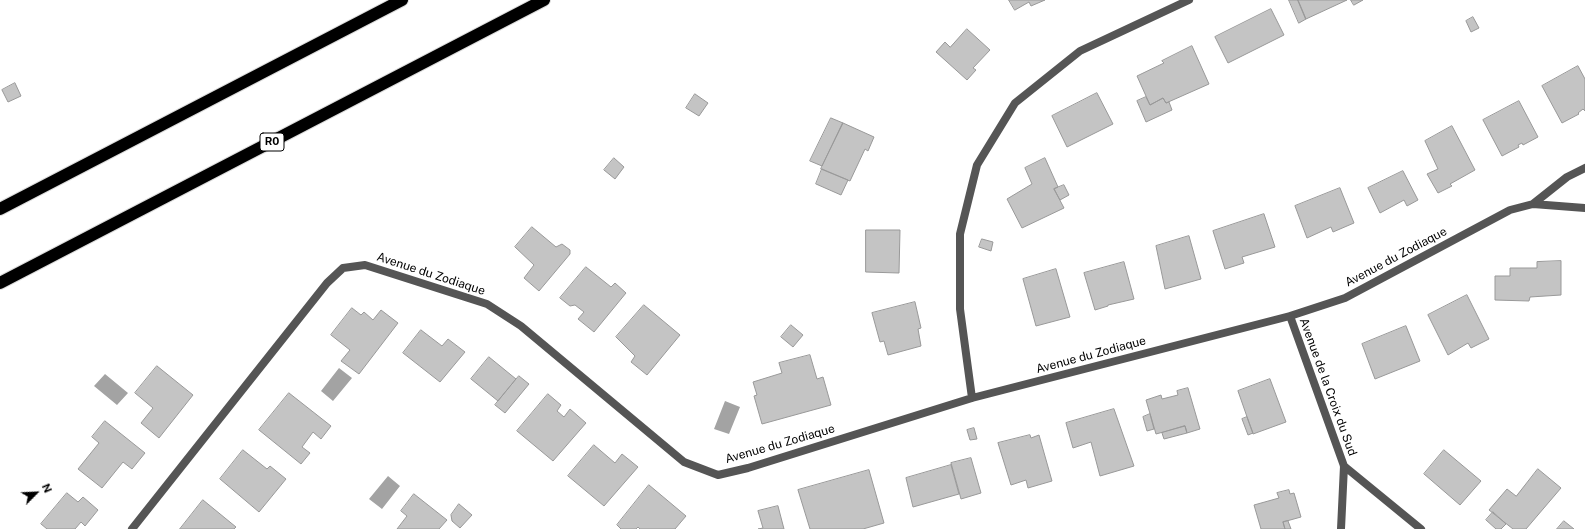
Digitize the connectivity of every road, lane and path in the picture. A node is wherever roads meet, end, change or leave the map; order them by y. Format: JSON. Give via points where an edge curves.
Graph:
{"nodes":[{"id":1,"x":402,"y":0,"type":"edge"},
{"id":2,"x":544,"y":0,"type":"edge"},
{"id":3,"x":1188,"y":0,"type":"edge"},
{"id":4,"x":1585,"y":168,"type":"edge"},
{"id":5,"x":1533,"y":204,"type":"junction"},
{"id":6,"x":1585,"y":208,"type":"edge"},
{"id":7,"x":0,"y":209,"type":"edge"},
{"id":8,"x":0,"y":283,"type":"edge"},
{"id":9,"x":1290,"y":316,"type":"junction"},
{"id":10,"x":972,"y":398,"type":"junction"},
{"id":11,"x":1344,"y":466,"type":"junction"},
{"id":12,"x":132,"y":529,"type":"edge"},
{"id":13,"x":1341,"y":529,"type":"edge"},
{"id":14,"x":1421,"y":529,"type":"edge"}],
"edges":[{"from":1,"to":7,"type":"highway"},
{"from":2,"to":8,"type":"highway","number":"R0"},
{"from":3,"to":10,"type":"street","via":[[1080,51],[1015,103],[977,165],[960,234],[960,309]]},
{"from":4,"to":5,"type":"street","name":"Avenue du Zodiaque","via":[[1567,177]]},
{"from":5,"to":6,"type":"street","name":"Avenue du Zodiaque"},
{"from":5,"to":9,"type":"street","name":"Avenue du Zodiaque","via":[[1510,210],[1346,298]]},
{"from":9,"to":10,"type":"street","name":"Avenue du Zodiaque"},
{"from":9,"to":11,"type":"street","name":"Avenue de la Croix du Sud"},
{"from":10,"to":12,"type":"street","name":"Avenue du Zodiaque","via":[[748,468],[718,475],[684,462],[521,326],[487,304],[365,266],[343,268],[327,283]]},
{"from":11,"to":13,"type":"street","name":"Avenue de la Croix du Sud"},
{"from":11,"to":14,"type":"street","name":"Avenue de la Croix du Sud"}]}
